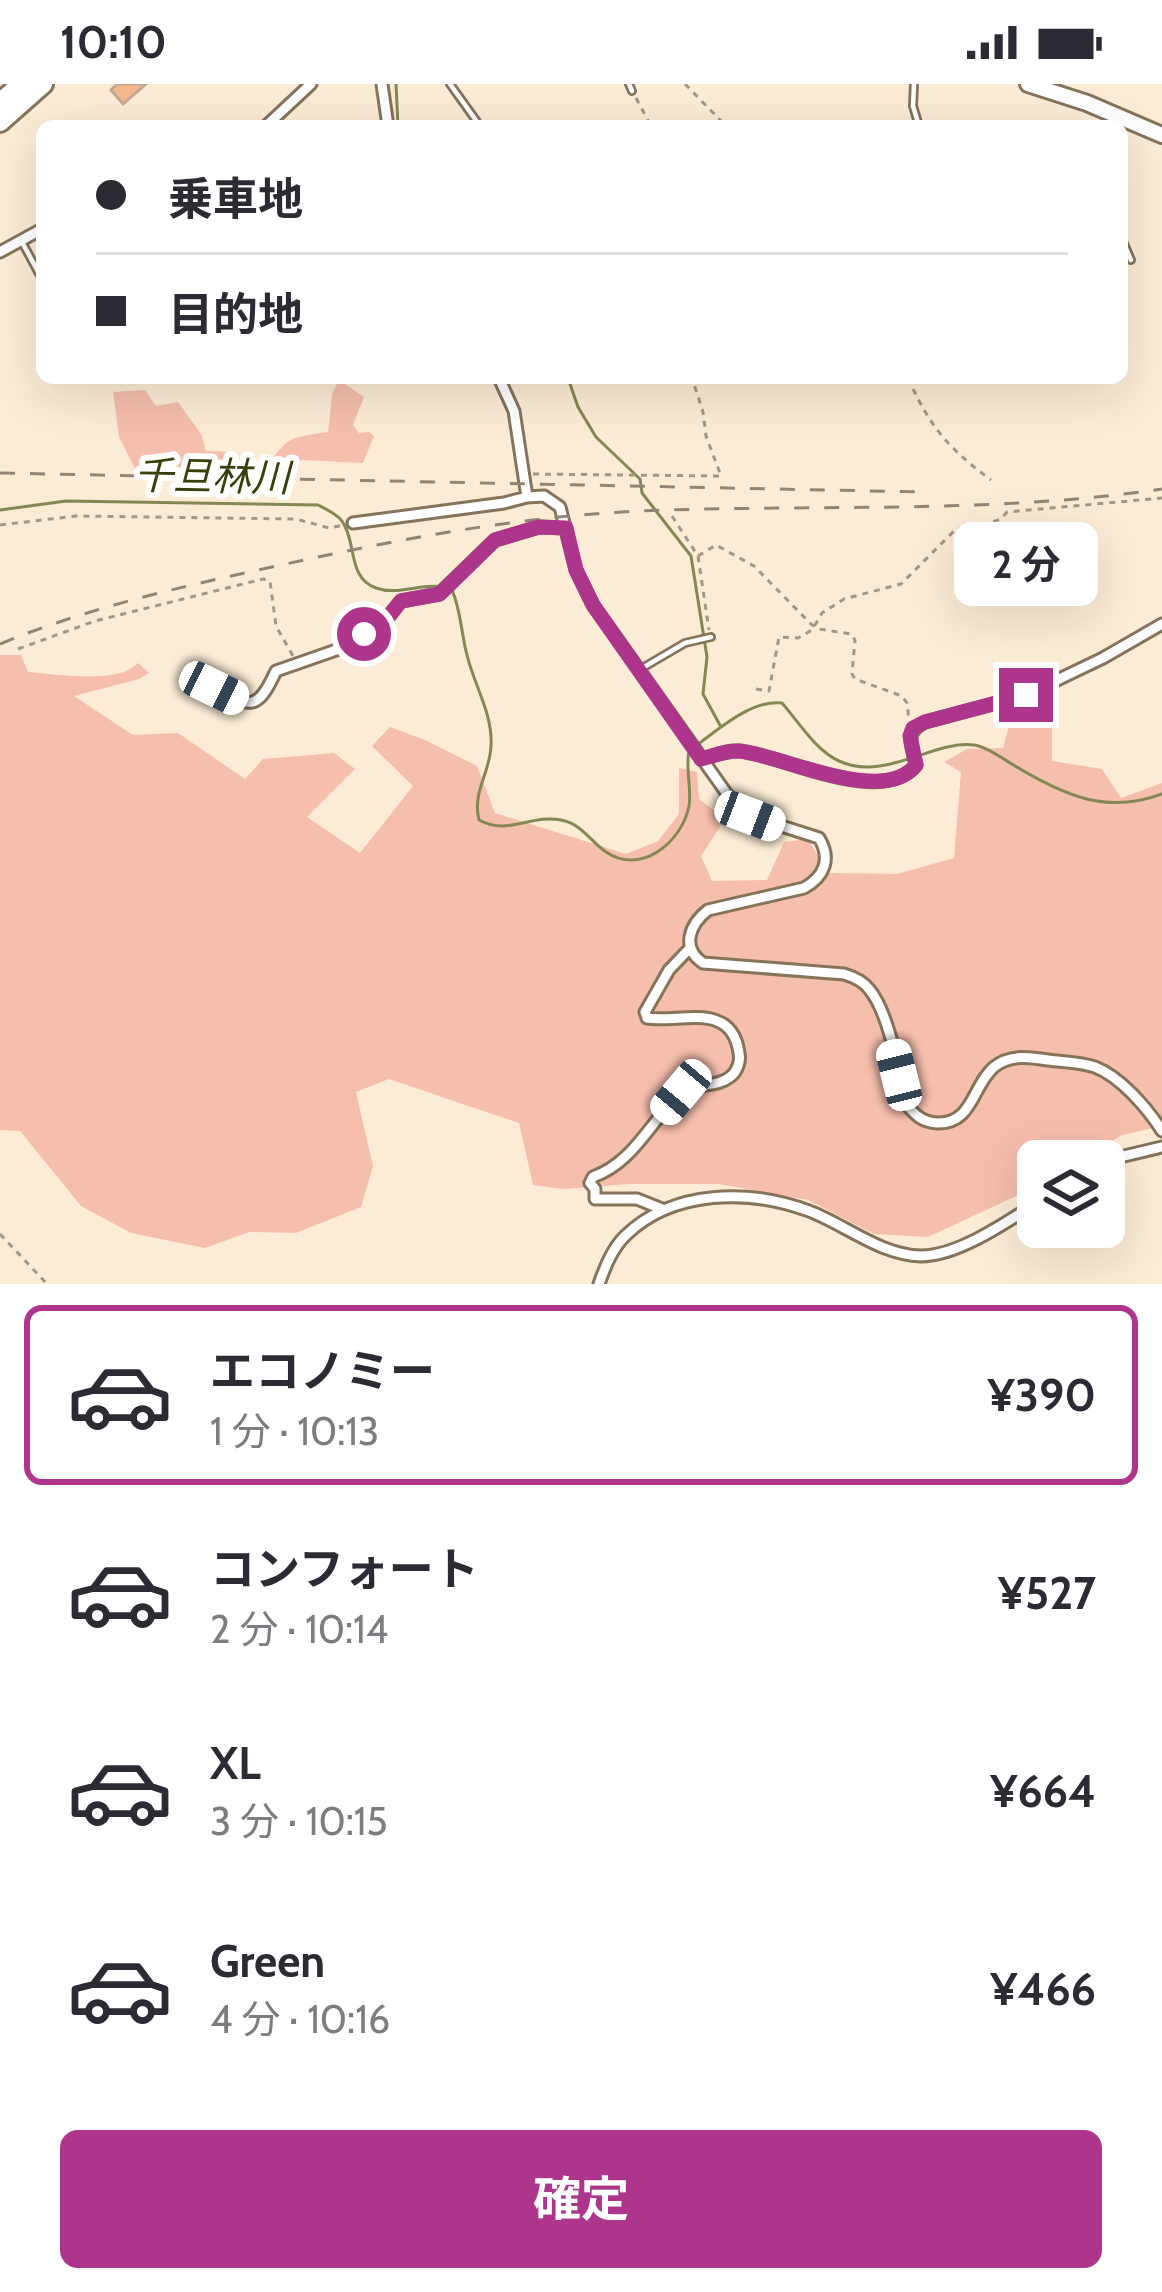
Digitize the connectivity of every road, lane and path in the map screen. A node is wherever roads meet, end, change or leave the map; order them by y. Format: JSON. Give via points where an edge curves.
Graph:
{"nodes":[{"id":1,"x":311,"y":84,"type":"edge"},
{"id":2,"x":382,"y":84,"type":"edge"},
{"id":3,"x":450,"y":84,"type":"edge"},
{"id":4,"x":685,"y":84,"type":"edge"},
{"id":5,"x":914,"y":84,"type":"edge"},
{"id":6,"x":1028,"y":84,"type":"edge"},
{"id":7,"x":31,"y":88,"type":"edge"},
{"id":8,"x":630,"y":88,"type":"edge"},
{"id":9,"x":0,"y":103,"type":"edge"},
{"id":10,"x":1106,"y":118,"type":"edge"},
{"id":11,"x":272,"y":120,"type":"edge"},
{"id":12,"x":387,"y":120,"type":"edge"},
{"id":13,"x":476,"y":120,"type":"edge"},
{"id":14,"x":647,"y":120,"type":"edge"},
{"id":15,"x":720,"y":120,"type":"edge"},
{"id":16,"x":917,"y":120,"type":"edge"},
{"id":17,"x":1128,"y":125,"type":"edge"},
{"id":18,"x":0,"y":127,"type":"edge"},
{"id":19,"x":1162,"y":135,"type":"edge"},
{"id":20,"x":36,"y":233,"type":"edge"},
{"id":21,"x":21,"y":240,"type":"junction"},
{"id":22,"x":0,"y":252,"type":"edge"},
{"id":23,"x":1128,"y":253,"type":"edge"},
{"id":24,"x":1131,"y":260,"type":"dead end"},
{"id":25,"x":36,"y":268,"type":"edge"},
{"id":26,"x":502,"y":384,"type":"edge"},
{"id":27,"x":694,"y":384,"type":"edge"},
{"id":28,"x":911,"y":384,"type":"edge"},
{"id":29,"x":523,"y":470,"type":"junction"},
{"id":30,"x":991,"y":480,"type":"dead end"},
{"id":31,"x":527,"y":497,"type":"junction"},
{"id":32,"x":1162,"y":498,"type":"edge"},
{"id":33,"x":672,"y":516,"type":"dead end"},
{"id":34,"x":353,"y":523,"type":"joint"},
{"id":35,"x":0,"y":525,"type":"edge"},
{"id":36,"x":566,"y":528,"type":"junction"},
{"id":37,"x":698,"y":556,"type":"junction"},
{"id":38,"x":1162,"y":624,"type":"edge"},
{"id":39,"x":815,"y":626,"type":"junction"},
{"id":40,"x":710,"y":637,"type":"joint"},
{"id":41,"x":18,"y":650,"type":"dead end"},
{"id":42,"x":297,"y":663,"type":"junction"},
{"id":43,"x":639,"y":670,"type":"junction"},
{"id":44,"x":214,"y":688,"type":"dead end"},
{"id":45,"x":757,"y":689,"type":"dead end"},
{"id":46,"x":913,"y":728,"type":"junction"},
{"id":47,"x":700,"y":757,"type":"junction"},
{"id":48,"x":690,"y":948,"type":"junction"},
{"id":49,"x":1162,"y":1131,"type":"edge"},
{"id":50,"x":1162,"y":1147,"type":"edge"},
{"id":51,"x":1125,"y":1156,"type":"edge"},
{"id":52,"x":662,"y":1208,"type":"junction"},
{"id":53,"x":1017,"y":1214,"type":"edge"},
{"id":54,"x":0,"y":1234,"type":"edge"},
{"id":55,"x":47,"y":1284,"type":"edge"},
{"id":56,"x":599,"y":1284,"type":"edge"}],
"edges":[{"from":1,"to":11,"type":"street"},
{"from":2,"to":12,"type":"street"},
{"from":3,"to":13,"type":"lane"},
{"from":4,"to":15,"type":"path"},
{"from":5,"to":16,"type":"lane"},
{"from":6,"to":10,"type":"street"},
{"from":7,"to":9,"type":"highway"},
{"from":7,"to":18,"type":"highway"},
{"from":8,"to":14,"type":"path"},
{"from":17,"to":19,"type":"street"},
{"from":20,"to":21,"type":"street"},
{"from":21,"to":22,"type":"street"},
{"from":21,"to":25,"type":"lane"},
{"from":23,"to":24,"type":"lane"},
{"from":26,"to":29,"type":"street"},
{"from":27,"to":29,"type":"path","via":[[721,476]]},
{"from":28,"to":30,"type":"path","via":[[934,429]]},
{"from":29,"to":31,"type":"street"},
{"from":31,"to":34,"type":"street"},
{"from":31,"to":36,"type":"street","via":[[560,507]]},
{"from":32,"to":39,"type":"path","via":[[1007,512],[956,529],[901,584],[844,599]]},
{"from":33,"to":37,"type":"path"},
{"from":34,"to":35,"type":"path","via":[[76,516]]},
{"from":36,"to":42,"type":"street","via":[[495,540],[440,594],[401,601],[342,648]]},
{"from":36,"to":43,"type":"street","via":[[593,605]]},
{"from":37,"to":39,"type":"path","via":[[716,545],[754,566]]},
{"from":37,"to":40,"type":"path"},
{"from":38,"to":46,"type":"street","via":[[1026,695]]},
{"from":39,"to":45,"type":"path","via":[[798,638],[778,637],[769,691]]},
{"from":39,"to":46,"type":"path","via":[[853,636],[855,679],[902,696]]},
{"from":40,"to":43,"type":"lane"},
{"from":41,"to":42,"type":"path","via":[[95,620],[263,579],[273,587],[276,626]]},
{"from":42,"to":44,"type":"street","via":[[276,671],[256,703]]},
{"from":43,"to":47,"type":"street"},
{"from":46,"to":47,"type":"street","via":[[916,765],[883,780],[848,780],[736,750]]},
{"from":47,"to":48,"type":"street","via":[[750,816],[819,838],[826,859],[804,888],[708,910],[696,919]]},
{"from":48,"to":49,"type":"street","via":[[703,963],[857,979],[878,1003],[906,1103],[931,1123],[958,1118],[994,1067],[1030,1057],[1094,1066]]},
{"from":48,"to":52,"type":"street","via":[[669,970],[647,1018],[718,1021],[733,1034],[737,1068],[719,1083],[681,1092],[590,1183],[595,1198],[637,1198]]},
{"from":50,"to":51,"type":"street"},
{"from":52,"to":53,"type":"street","via":[[706,1198],[778,1202],[916,1256],[957,1248]]},
{"from":52,"to":56,"type":"street","via":[[625,1236]]},
{"from":54,"to":55,"type":"path"}]}
